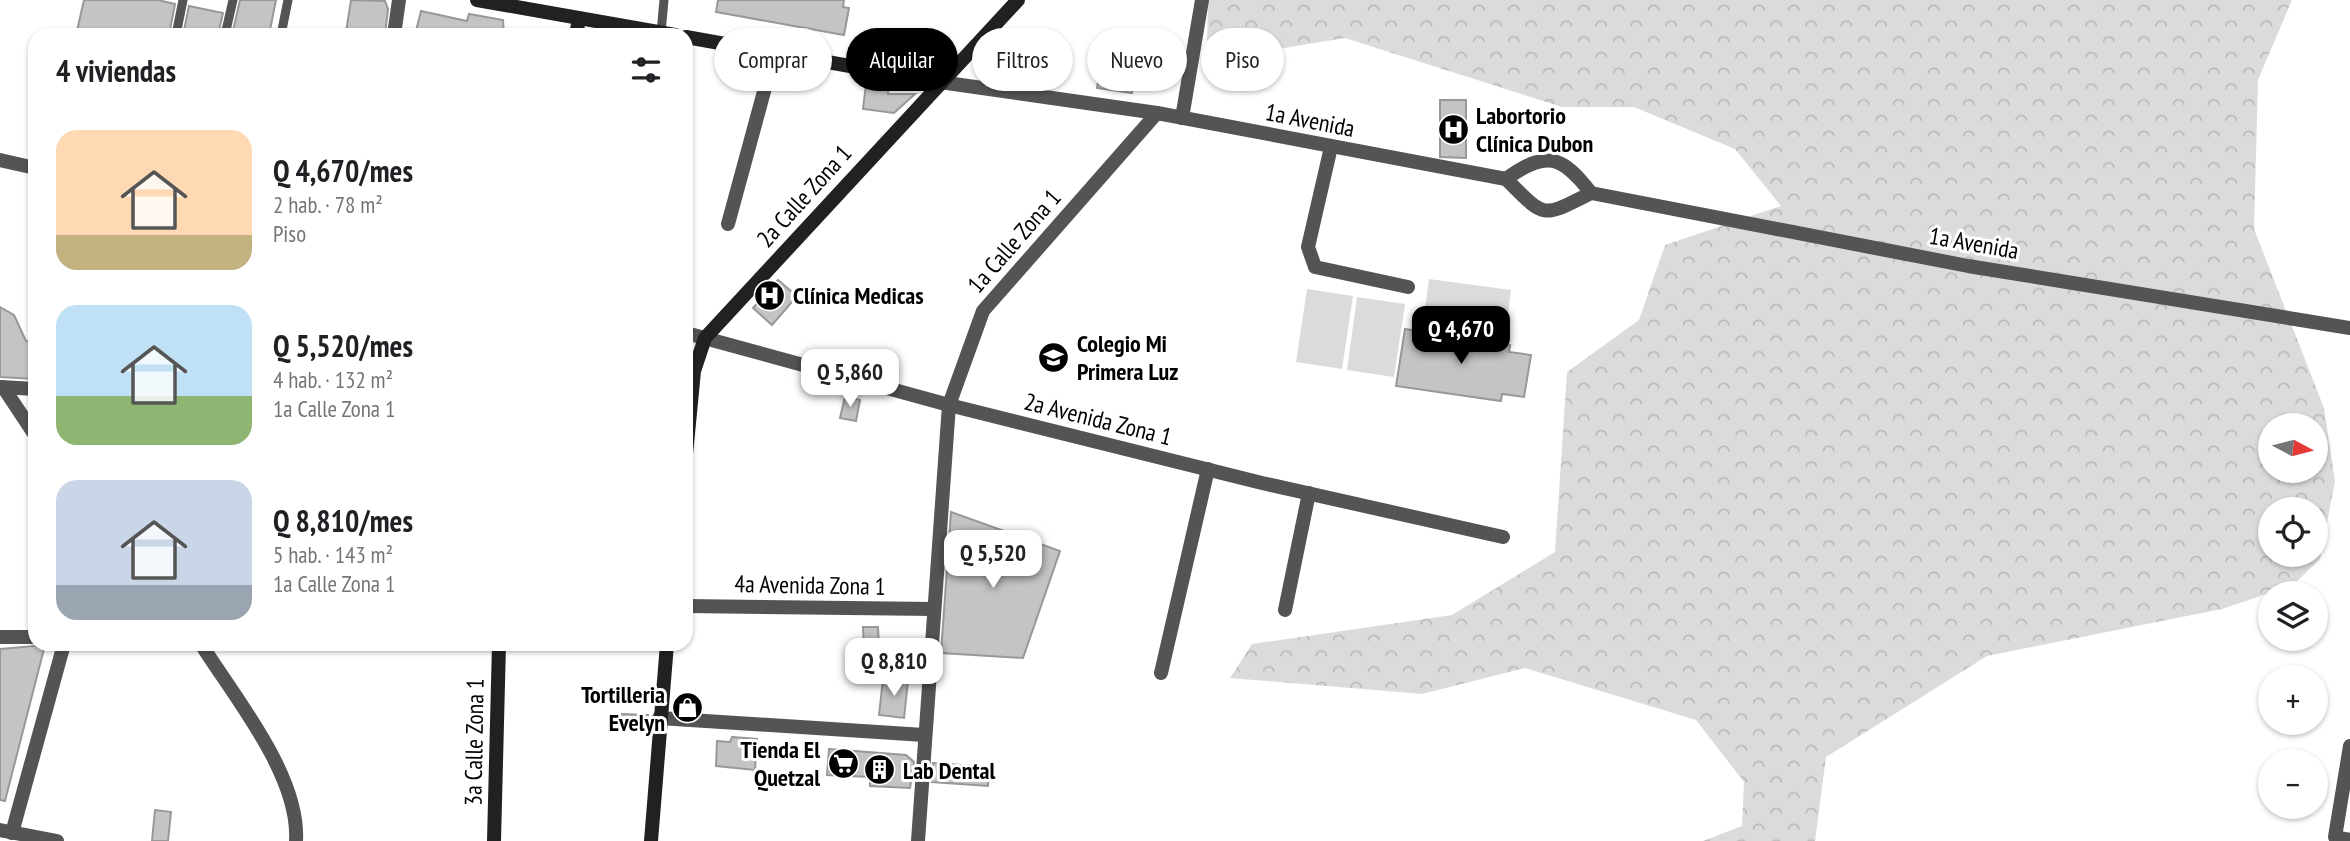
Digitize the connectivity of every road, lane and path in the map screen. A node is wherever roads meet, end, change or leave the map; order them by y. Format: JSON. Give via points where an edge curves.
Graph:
{"nodes":[{"id":1,"x":183,"y":0,"type":"edge"},
{"id":2,"x":233,"y":0,"type":"edge"},
{"id":3,"x":288,"y":0,"type":"edge"},
{"id":4,"x":399,"y":0,"type":"edge"},
{"id":5,"x":477,"y":0,"type":"edge"},
{"id":6,"x":664,"y":0,"type":"edge"},
{"id":7,"x":1018,"y":0,"type":"edge"},
{"id":8,"x":1202,"y":0,"type":"edge"},
{"id":9,"x":512,"y":3,"type":"edge"},
{"id":10,"x":579,"y":19,"type":"junction"},
{"id":11,"x":177,"y":28,"type":"edge"},
{"id":12,"x":227,"y":28,"type":"edge"},
{"id":13,"x":282,"y":28,"type":"edge"},
{"id":14,"x":395,"y":28,"type":"edge"},
{"id":15,"x":577,"y":28,"type":"edge"},
{"id":16,"x":632,"y":28,"type":"edge"},
{"id":17,"x":667,"y":28,"type":"edge"},
{"id":18,"x":693,"y":38,"type":"edge"},
{"id":19,"x":714,"y":41,"type":"edge"},
{"id":20,"x":958,"y":63,"type":"edge"},
{"id":21,"x":958,"y":85,"type":"edge"},
{"id":22,"x":764,"y":91,"type":"edge"},
{"id":23,"x":932,"y":91,"type":"edge"},
{"id":24,"x":1157,"y":113,"type":"junction"},
{"id":25,"x":1182,"y":118,"type":"junction"},
{"id":26,"x":1331,"y":147,"type":"junction"},
{"id":27,"x":0,"y":160,"type":"edge"},
{"id":28,"x":28,"y":166,"type":"edge"},
{"id":29,"x":1509,"y":183,"type":"junction"},
{"id":30,"x":1591,"y":193,"type":"junction"},
{"id":31,"x":728,"y":225,"type":"dead end"},
{"id":32,"x":1408,"y":287,"type":"dead end"},
{"id":33,"x":2350,"y":328,"type":"edge"},
{"id":34,"x":693,"y":335,"type":"edge"},
{"id":35,"x":705,"y":338,"type":"junction"},
{"id":36,"x":693,"y":382,"type":"edge"},
{"id":37,"x":2,"y":387,"type":"edge"},
{"id":38,"x":28,"y":389,"type":"edge"},
{"id":39,"x":949,"y":405,"type":"junction"},
{"id":40,"x":28,"y":425,"type":"edge"},
{"id":41,"x":1208,"y":469,"type":"junction"},
{"id":42,"x":1309,"y":493,"type":"junction"},
{"id":43,"x":1503,"y":537,"type":"dead end"},
{"id":44,"x":693,"y":606,"type":"edge"},
{"id":45,"x":934,"y":609,"type":"junction"},
{"id":46,"x":1285,"y":610,"type":"dead end"},
{"id":47,"x":28,"y":636,"type":"edge"},
{"id":48,"x":0,"y":637,"type":"edge"},
{"id":49,"x":62,"y":651,"type":"edge"},
{"id":50,"x":205,"y":651,"type":"edge"},
{"id":51,"x":499,"y":651,"type":"edge"},
{"id":52,"x":666,"y":651,"type":"edge"},
{"id":53,"x":1161,"y":673,"type":"dead end"},
{"id":54,"x":659,"y":718,"type":"junction"},
{"id":55,"x":924,"y":735,"type":"junction"},
{"id":56,"x":2350,"y":746,"type":"edge"},
{"id":57,"x":6,"y":832,"type":"edge"},
{"id":58,"x":2343,"y":838,"type":"edge"},
{"id":59,"x":57,"y":841,"type":"edge"},
{"id":60,"x":296,"y":841,"type":"edge"},
{"id":61,"x":494,"y":841,"type":"edge"},
{"id":62,"x":651,"y":841,"type":"edge"},
{"id":63,"x":918,"y":841,"type":"edge"}],
"edges":[{"from":1,"to":11,"type":"lane"},
{"from":2,"to":12,"type":"lane"},
{"from":3,"to":13,"type":"lane"},
{"from":4,"to":14,"type":"street"},
{"from":5,"to":9,"type":"main road"},
{"from":6,"to":17,"type":"lane"},
{"from":7,"to":20,"type":"main road","name":"2a Calle Zona 1"},
{"from":8,"to":25,"type":"street"},
{"from":9,"to":10,"type":"main road"},
{"from":10,"to":15,"type":"main road"},
{"from":10,"to":16,"type":"main road"},
{"from":18,"to":19,"type":"main road"},
{"from":21,"to":24,"type":"street","name":"1a Avenida"},
{"from":22,"to":31,"type":"street"},
{"from":23,"to":35,"type":"main road","name":"2a Calle Zona 1"},
{"from":24,"to":25,"type":"street","name":"1a Avenida"},
{"from":24,"to":39,"type":"street","name":"1a Calle Zona 1","via":[[983,311]]},
{"from":25,"to":26,"type":"street","name":"1a Avenida"},
{"from":26,"to":29,"type":"street","name":"1a Avenida"},
{"from":26,"to":32,"type":"street","via":[[1309,258],[1315,267]]},
{"from":27,"to":28,"type":"street"},
{"from":29,"to":30,"type":"street","name":"1a Avenida","via":[[1530,205],[1550,211]]},
{"from":29,"to":30,"type":"street","via":[[1537,162],[1556,160],[1573,171]]},
{"from":30,"to":33,"type":"street","name":"1a Avenida","via":[[1968,266]]},
{"from":34,"to":35,"type":"street","name":"2a Avenida Zona 1"},
{"from":35,"to":36,"type":"main road","name":"2a Calle Zona 1"},
{"from":35,"to":39,"type":"street","name":"2a Avenida Zona 1"},
{"from":37,"to":38,"type":"street"},
{"from":37,"to":40,"type":"street"},
{"from":39,"to":41,"type":"street","name":"2a Avenida Zona 1"},
{"from":39,"to":45,"type":"street","name":"1a Calle Zona 1"},
{"from":41,"to":42,"type":"street","name":"2a Avenida Zona 1"},
{"from":41,"to":53,"type":"street"},
{"from":42,"to":43,"type":"street","name":"2a Avenida Zona 1"},
{"from":42,"to":46,"type":"street"},
{"from":44,"to":45,"type":"street","name":"4a Avenida Zona 1"},
{"from":45,"to":55,"type":"street","name":"1a Calle Zona 1"},
{"from":47,"to":48,"type":"street"},
{"from":49,"to":57,"type":"street"},
{"from":50,"to":60,"type":"street","via":[[282,773],[292,801]]},
{"from":51,"to":61,"type":"main road","name":"3a Calle Zona 1"},
{"from":52,"to":54,"type":"main road"},
{"from":54,"to":55,"type":"street"},
{"from":54,"to":62,"type":"main road"},
{"from":55,"to":63,"type":"street","name":"1a Calle Zona 1"},
{"from":56,"to":58,"type":"street"},
{"from":57,"to":59,"type":"street"}]}
